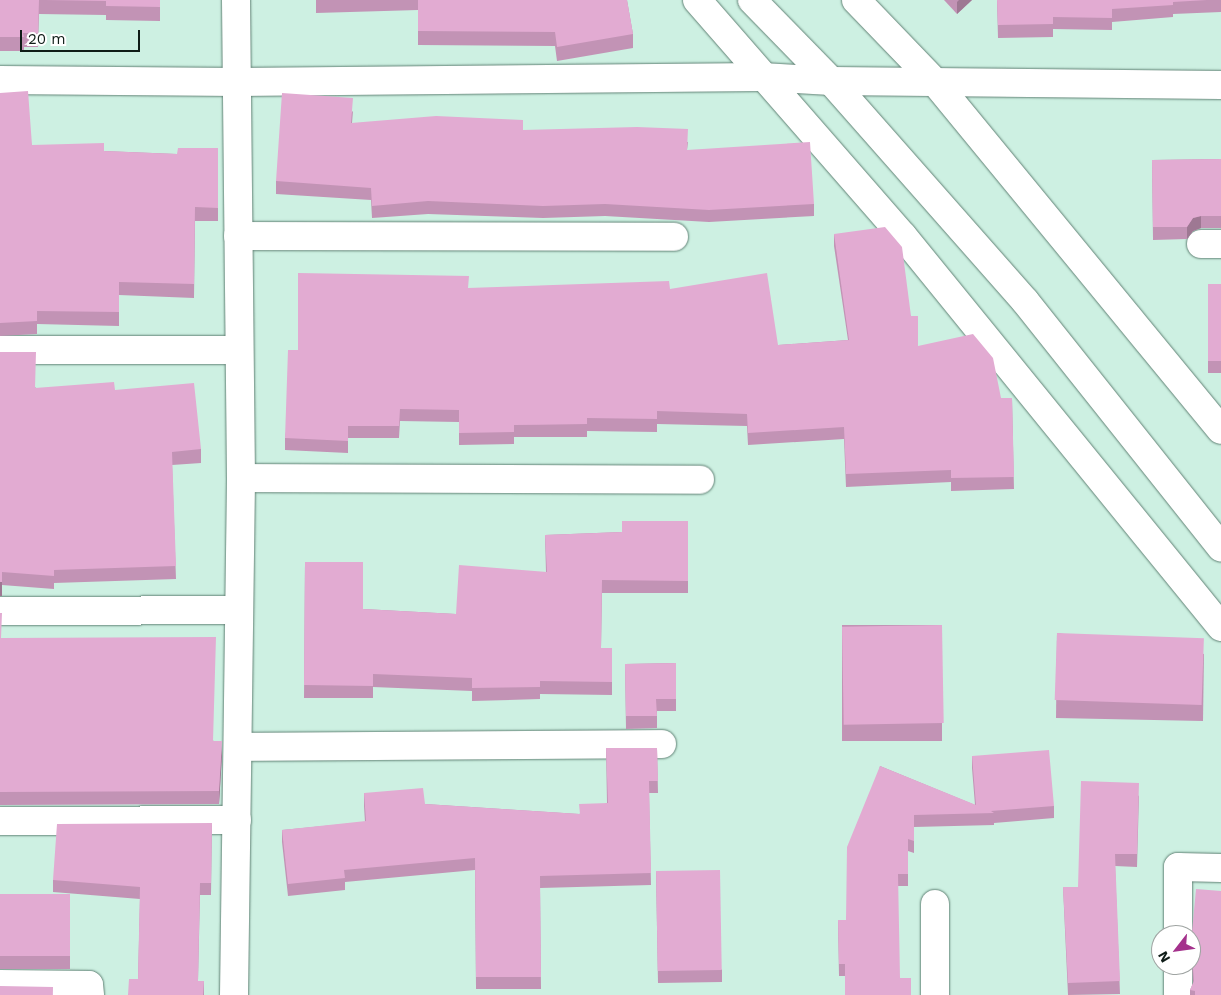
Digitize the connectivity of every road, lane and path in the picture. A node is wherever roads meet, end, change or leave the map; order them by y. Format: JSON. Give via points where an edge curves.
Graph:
{"nodes":[{"id":1,"x":236,"y":0,"type":"edge"},
{"id":2,"x":697,"y":0,"type":"edge"},
{"id":3,"x":752,"y":0,"type":"edge"},
{"id":4,"x":856,"y":0,"type":"edge"},
{"id":5,"x":762,"y":77,"type":"junction"},
{"id":6,"x":0,"y":80,"type":"edge"},
{"id":7,"x":831,"y":81,"type":"junction"},
{"id":8,"x":237,"y":82,"type":"junction"},
{"id":9,"x":935,"y":82,"type":"junction"},
{"id":10,"x":1221,"y":85,"type":"edge"},
{"id":11,"x":238,"y":236,"type":"junction"},
{"id":12,"x":674,"y":237,"type":"dead end"},
{"id":13,"x":0,"y":350,"type":"edge"},
{"id":14,"x":239,"y":350,"type":"junction"},
{"id":15,"x":1221,"y":430,"type":"edge"},
{"id":16,"x":241,"y":478,"type":"junction"},
{"id":17,"x":700,"y":480,"type":"dead end"},
{"id":18,"x":1221,"y":547,"type":"edge"},
{"id":19,"x":239,"y":610,"type":"junction"},
{"id":20,"x":0,"y":611,"type":"edge"},
{"id":21,"x":1221,"y":627,"type":"edge"},
{"id":22,"x":662,"y":744,"type":"dead end"},
{"id":23,"x":239,"y":747,"type":"junction"},
{"id":24,"x":237,"y":820,"type":"junction"},
{"id":25,"x":0,"y":821,"type":"edge"},
{"id":26,"x":1221,"y":868,"type":"edge"},
{"id":27,"x":935,"y":904,"type":"dead end"},
{"id":28,"x":1178,"y":925,"type":"edge"},
{"id":29,"x":1178,"y":975,"type":"edge"},
{"id":30,"x":0,"y":984,"type":"edge"},
{"id":31,"x":90,"y":995,"type":"edge"},
{"id":32,"x":234,"y":995,"type":"edge"},
{"id":33,"x":935,"y":995,"type":"edge"},
{"id":34,"x":1178,"y":995,"type":"edge"}],
"edges":[{"from":1,"to":8,"type":"street"},
{"from":2,"to":5,"type":"street"},
{"from":3,"to":7,"type":"street"},
{"from":4,"to":9,"type":"street"},
{"from":5,"to":7,"type":"street"},
{"from":5,"to":8,"type":"street"},
{"from":5,"to":21,"type":"street","via":[[909,243]]},
{"from":6,"to":8,"type":"street"},
{"from":7,"to":9,"type":"street"},
{"from":7,"to":18,"type":"street","via":[[1025,301]]},
{"from":8,"to":11,"type":"street"},
{"from":9,"to":10,"type":"street"},
{"from":9,"to":15,"type":"street"},
{"from":11,"to":12,"type":"street"},
{"from":11,"to":14,"type":"street"},
{"from":13,"to":14,"type":"street"},
{"from":14,"to":16,"type":"street"},
{"from":16,"to":17,"type":"street"},
{"from":16,"to":19,"type":"street"},
{"from":19,"to":20,"type":"street"},
{"from":19,"to":23,"type":"street"},
{"from":22,"to":23,"type":"street"},
{"from":23,"to":24,"type":"street"},
{"from":24,"to":25,"type":"street"},
{"from":24,"to":32,"type":"street"},
{"from":26,"to":28,"type":"street","via":[[1178,867]]},
{"from":27,"to":33,"type":"street"},
{"from":29,"to":34,"type":"street"},
{"from":30,"to":31,"type":"street","via":[[90,985]]}]}
